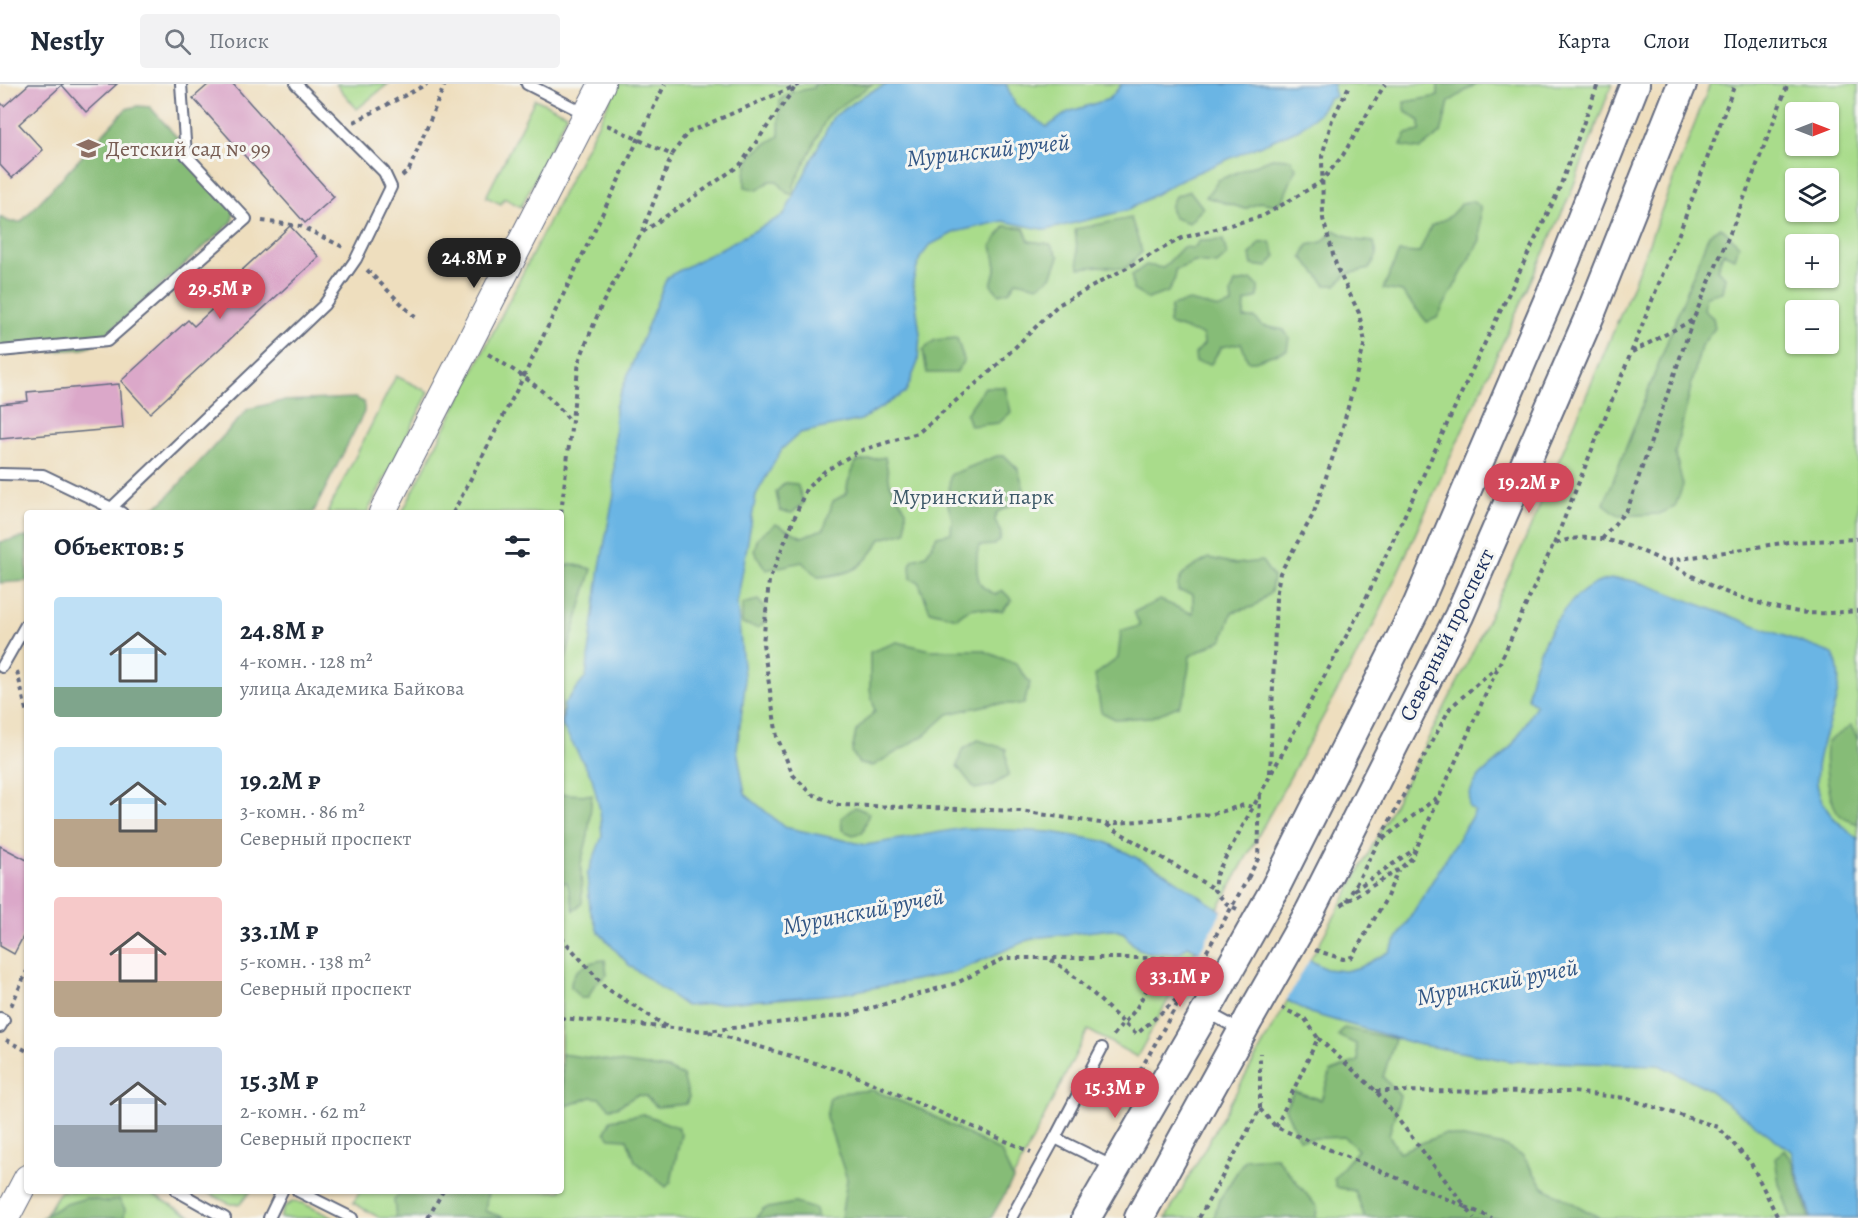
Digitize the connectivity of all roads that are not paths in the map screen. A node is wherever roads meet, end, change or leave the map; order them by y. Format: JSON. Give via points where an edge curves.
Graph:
{"nodes":[{"id":1,"x":181,"y":84,"type":"edge"},
{"id":2,"x":296,"y":84,"type":"edge"},
{"id":3,"x":527,"y":84,"type":"edge"},
{"id":4,"x":602,"y":84,"type":"edge"},
{"id":5,"x":1635,"y":84,"type":"edge"},
{"id":6,"x":1682,"y":84,"type":"edge"},
{"id":7,"x":587,"y":114,"type":"junction"},
{"id":8,"x":0,"y":351,"type":"edge"},
{"id":9,"x":0,"y":474,"type":"edge"},
{"id":10,"x":112,"y":510,"type":"edge"},
{"id":11,"x":115,"y":510,"type":"edge"},
{"id":12,"x":384,"y":510,"type":"edge"},
{"id":13,"x":24,"y":628,"type":"edge"},
{"id":14,"x":1,"y":668,"type":"edge"},
{"id":15,"x":1209,"y":1004,"type":"junction"},
{"id":16,"x":1251,"y":1033,"type":"junction"},
{"id":17,"x":1102,"y":1048,"type":"dead end"},
{"id":18,"x":1055,"y":1138,"type":"junction"},
{"id":19,"x":1114,"y":1167,"type":"junction"},
{"id":20,"x":24,"y":1184,"type":"edge"},
{"id":21,"x":182,"y":1194,"type":"edge"},
{"id":22,"x":281,"y":1194,"type":"edge"},
{"id":23,"x":304,"y":1194,"type":"edge"},
{"id":24,"x":6,"y":1218,"type":"edge"},
{"id":25,"x":225,"y":1218,"type":"edge"},
{"id":26,"x":269,"y":1218,"type":"edge"},
{"id":27,"x":352,"y":1218,"type":"edge"},
{"id":28,"x":1011,"y":1218,"type":"edge"},
{"id":29,"x":1086,"y":1218,"type":"edge"},
{"id":30,"x":1139,"y":1218,"type":"edge"}],
"edges":[{"from":1,"to":8,"type":"lane","via":[[186,155],[246,219],[107,341]]},
{"from":2,"to":11,"type":"lane","via":[[384,172],[391,187],[356,259],[324,305]]},
{"from":3,"to":7,"type":"lane"},
{"from":4,"to":7,"type":"street"},
{"from":5,"to":15,"type":"main road","name":"Северный проспект","bridge":true,"via":[[1565,261],[1417,606],[1273,892]]},
{"from":6,"to":16,"type":"main road","name":"Северный проспект","bridge":true,"via":[[1590,315],[1459,616]]},
{"from":7,"to":12,"type":"street"},
{"from":9,"to":10,"type":"lane","via":[[43,475]]},
{"from":13,"to":14,"type":"lane"},
{"from":15,"to":16,"type":"lane"},
{"from":15,"to":19,"type":"main road"},
{"from":16,"to":30,"type":"main road"},
{"from":17,"to":18,"type":"lane"},
{"from":18,"to":19,"type":"lane"},
{"from":18,"to":28,"type":"lane"},
{"from":19,"to":29,"type":"main road"},
{"from":20,"to":24,"type":"street"},
{"from":21,"to":25,"type":"lane"},
{"from":22,"to":26,"type":"lane"},
{"from":23,"to":27,"type":"lane"}]}
